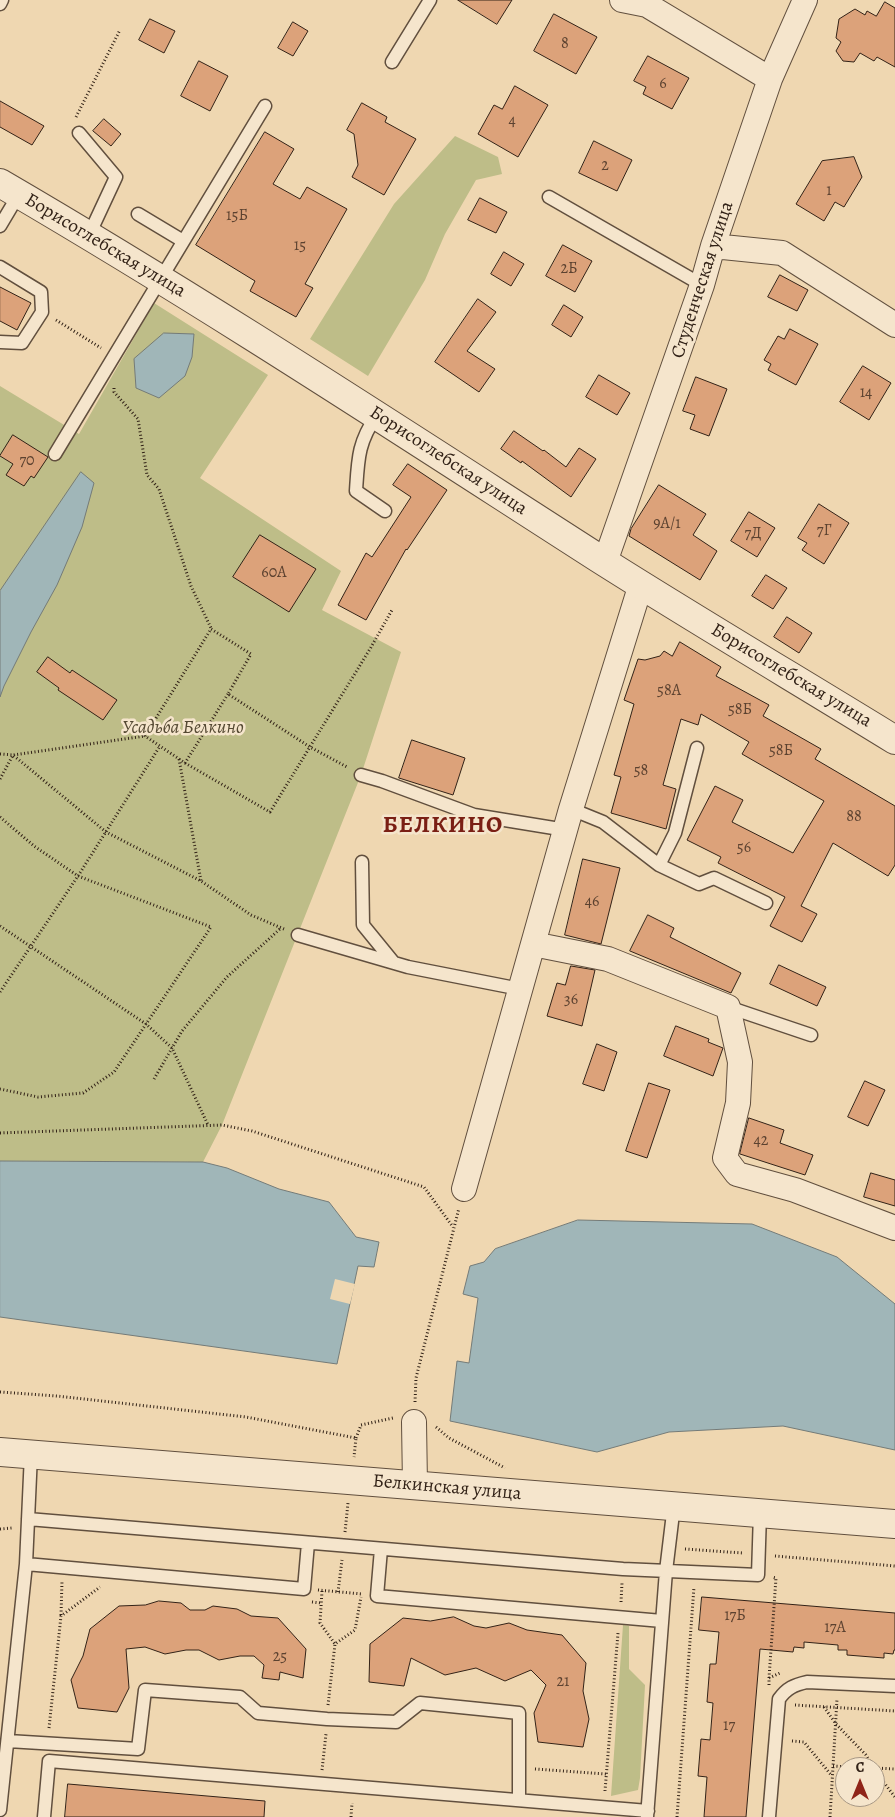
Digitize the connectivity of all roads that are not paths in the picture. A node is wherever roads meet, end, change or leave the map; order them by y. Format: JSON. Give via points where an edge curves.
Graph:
{"nodes":[{"id":1,"x":2,"y":0,"type":"edge"},
{"id":2,"x":430,"y":0,"type":"edge"},
{"id":3,"x":622,"y":0,"type":"edge"},
{"id":4,"x":805,"y":0,"type":"edge"},
{"id":5,"x":0,"y":4,"type":"edge"},
{"id":6,"x":392,"y":62,"type":"dead end"},
{"id":7,"x":770,"y":79,"type":"junction"},
{"id":8,"x":265,"y":106,"type":"dead end"},
{"id":9,"x":79,"y":133,"type":"road end"},
{"id":10,"x":10,"y":188,"type":"edge"},
{"id":11,"x":549,"y":197,"type":"dead end"},
{"id":12,"x":138,"y":214,"type":"dead end"},
{"id":13,"x":0,"y":226,"type":"edge"},
{"id":14,"x":89,"y":235,"type":"junction"},
{"id":15,"x":183,"y":241,"type":"junction"},
{"id":16,"x":713,"y":246,"type":"junction"},
{"id":17,"x":0,"y":267,"type":"edge"},
{"id":18,"x":160,"y":279,"type":"junction"},
{"id":19,"x":702,"y":285,"type":"junction"},
{"id":20,"x":895,"y":325,"type":"edge"},
{"id":21,"x":0,"y":342,"type":"edge"},
{"id":22,"x":376,"y":415,"type":"junction"},
{"id":23,"x":55,"y":454,"type":"dead end"},
{"id":24,"x":385,"y":511,"type":"dead end"},
{"id":25,"x":605,"y":562,"type":"junction"},
{"id":26,"x":641,"y":584,"type":"junction"},
{"id":27,"x":895,"y":740,"type":"edge"},
{"id":28,"x":697,"y":748,"type":"dead end"},
{"id":29,"x":360,"y":775,"type":"road end"},
{"id":30,"x":568,"y":819,"type":"junction"},
{"id":31,"x":362,"y":862,"type":"dead end"},
{"id":32,"x":659,"y":865,"type":"junction"},
{"id":33,"x":766,"y":903,"type":"dead end"},
{"id":34,"x":298,"y":936,"type":"road end"},
{"id":35,"x":533,"y":944,"type":"junction"},
{"id":36,"x":394,"y":963,"type":"junction"},
{"id":37,"x":520,"y":990,"type":"junction"},
{"id":38,"x":728,"y":1008,"type":"junction"},
{"id":39,"x":811,"y":1035,"type":"dead end"},
{"id":40,"x":464,"y":1189,"type":"dead end"},
{"id":41,"x":895,"y":1228,"type":"edge"},
{"id":42,"x":421,"y":1419,"type":"road end"},
{"id":43,"x":0,"y":1452,"type":"edge"},
{"id":44,"x":31,"y":1454,"type":"junction"},
{"id":45,"x":415,"y":1485,"type":"junction"},
{"id":46,"x":674,"y":1505,"type":"junction"},
{"id":47,"x":760,"y":1513,"type":"junction"},
{"id":48,"x":28,"y":1519,"type":"junction"},
{"id":49,"x":895,"y":1524,"type":"edge"},
{"id":50,"x":308,"y":1543,"type":"junction"},
{"id":51,"x":381,"y":1549,"type":"junction"},
{"id":52,"x":26,"y":1564,"type":"junction"},
{"id":53,"x":666,"y":1571,"type":"junction"},
{"id":54,"x":662,"y":1621,"type":"junction"},
{"id":55,"x":895,"y":1686,"type":"edge"},
{"id":56,"x":8,"y":1741,"type":"junction"},
{"id":57,"x":520,"y":1800,"type":"junction"},
{"id":58,"x":0,"y":1810,"type":"edge"},
{"id":59,"x":647,"y":1814,"type":"edge"},
{"id":60,"x":44,"y":1817,"type":"edge"},
{"id":61,"x":769,"y":1817,"type":"edge"}],
"edges":[{"from":1,"to":5,"type":"lane"},
{"from":2,"to":6,"type":"lane"},
{"from":3,"to":7,"type":"street","via":[[648,5]]},
{"from":4,"to":7,"type":"street","name":"Студенческая улица"},
{"from":7,"to":16,"type":"street","name":"Студенческая улица"},
{"from":8,"to":15,"type":"lane"},
{"from":9,"to":14,"type":"lane","via":[[116,177]]},
{"from":10,"to":13,"type":"lane"},
{"from":10,"to":14,"type":"street","name":"Борисоглебская улица"},
{"from":11,"to":19,"type":"lane"},
{"from":12,"to":15,"type":"lane"},
{"from":14,"to":18,"type":"street","name":"Борисоглебская улица"},
{"from":15,"to":18,"type":"lane"},
{"from":16,"to":19,"type":"street","name":"Студенческая улица"},
{"from":16,"to":20,"type":"street","via":[[782,253]]},
{"from":17,"to":21,"type":"lane","via":[[41,292],[42,312],[22,343]]},
{"from":18,"to":22,"type":"street","name":"Борисоглебская улица"},
{"from":18,"to":23,"type":"lane"},
{"from":19,"to":25,"type":"street","name":"Студенческая улица"},
{"from":22,"to":24,"type":"lane","via":[[358,453],[356,491]]},
{"from":22,"to":25,"type":"street","name":"Борисоглебская улица"},
{"from":25,"to":26,"type":"street","name":"Борисоглебская улица"},
{"from":26,"to":27,"type":"street","name":"Борисоглебская улица"},
{"from":26,"to":30,"type":"street"},
{"from":28,"to":32,"type":"lane","via":[[675,834]]},
{"from":29,"to":30,"type":"lane","via":[[474,815]]},
{"from":30,"to":32,"type":"lane","via":[[603,822]]},
{"from":30,"to":35,"type":"street"},
{"from":31,"to":36,"type":"lane","via":[[363,926]]},
{"from":32,"to":33,"type":"lane","via":[[699,884],[714,878]]},
{"from":34,"to":36,"type":"lane"},
{"from":35,"to":37,"type":"street"},
{"from":35,"to":38,"type":"street","via":[[608,959]]},
{"from":36,"to":37,"type":"lane"},
{"from":37,"to":40,"type":"street"},
{"from":38,"to":39,"type":"lane"},
{"from":38,"to":41,"type":"street","via":[[740,1062],[738,1102],[725,1158],[736,1174],[795,1190]]},
{"from":42,"to":45,"type":"street"},
{"from":43,"to":44,"type":"street","name":"Белкинская улица"},
{"from":44,"to":45,"type":"street","name":"Белкинская улица"},
{"from":44,"to":48,"type":"lane"},
{"from":45,"to":46,"type":"street","name":"Белкинская улица"},
{"from":46,"to":47,"type":"street","name":"Белкинская улица"},
{"from":46,"to":53,"type":"lane"},
{"from":47,"to":49,"type":"street","name":"Белкинская улица"},
{"from":47,"to":53,"type":"lane","via":[[758,1575]]},
{"from":48,"to":50,"type":"lane"},
{"from":48,"to":52,"type":"lane"},
{"from":50,"to":51,"type":"lane"},
{"from":50,"to":52,"type":"lane","via":[[304,1589]]},
{"from":51,"to":53,"type":"lane"},
{"from":51,"to":54,"type":"lane","via":[[377,1596]]},
{"from":52,"to":56,"type":"lane"},
{"from":53,"to":54,"type":"lane"},
{"from":54,"to":59,"type":"lane"},
{"from":55,"to":61,"type":"lane","via":[[807,1682],[785,1691],[779,1699]]},
{"from":56,"to":57,"type":"lane","via":[[138,1749],[145,1690],[240,1697],[258,1713],[327,1719],[396,1722],[420,1703],[519,1713]]},
{"from":56,"to":58,"type":"lane"},
{"from":57,"to":59,"type":"lane"},
{"from":57,"to":60,"type":"lane","via":[[49,1761]]}]}
